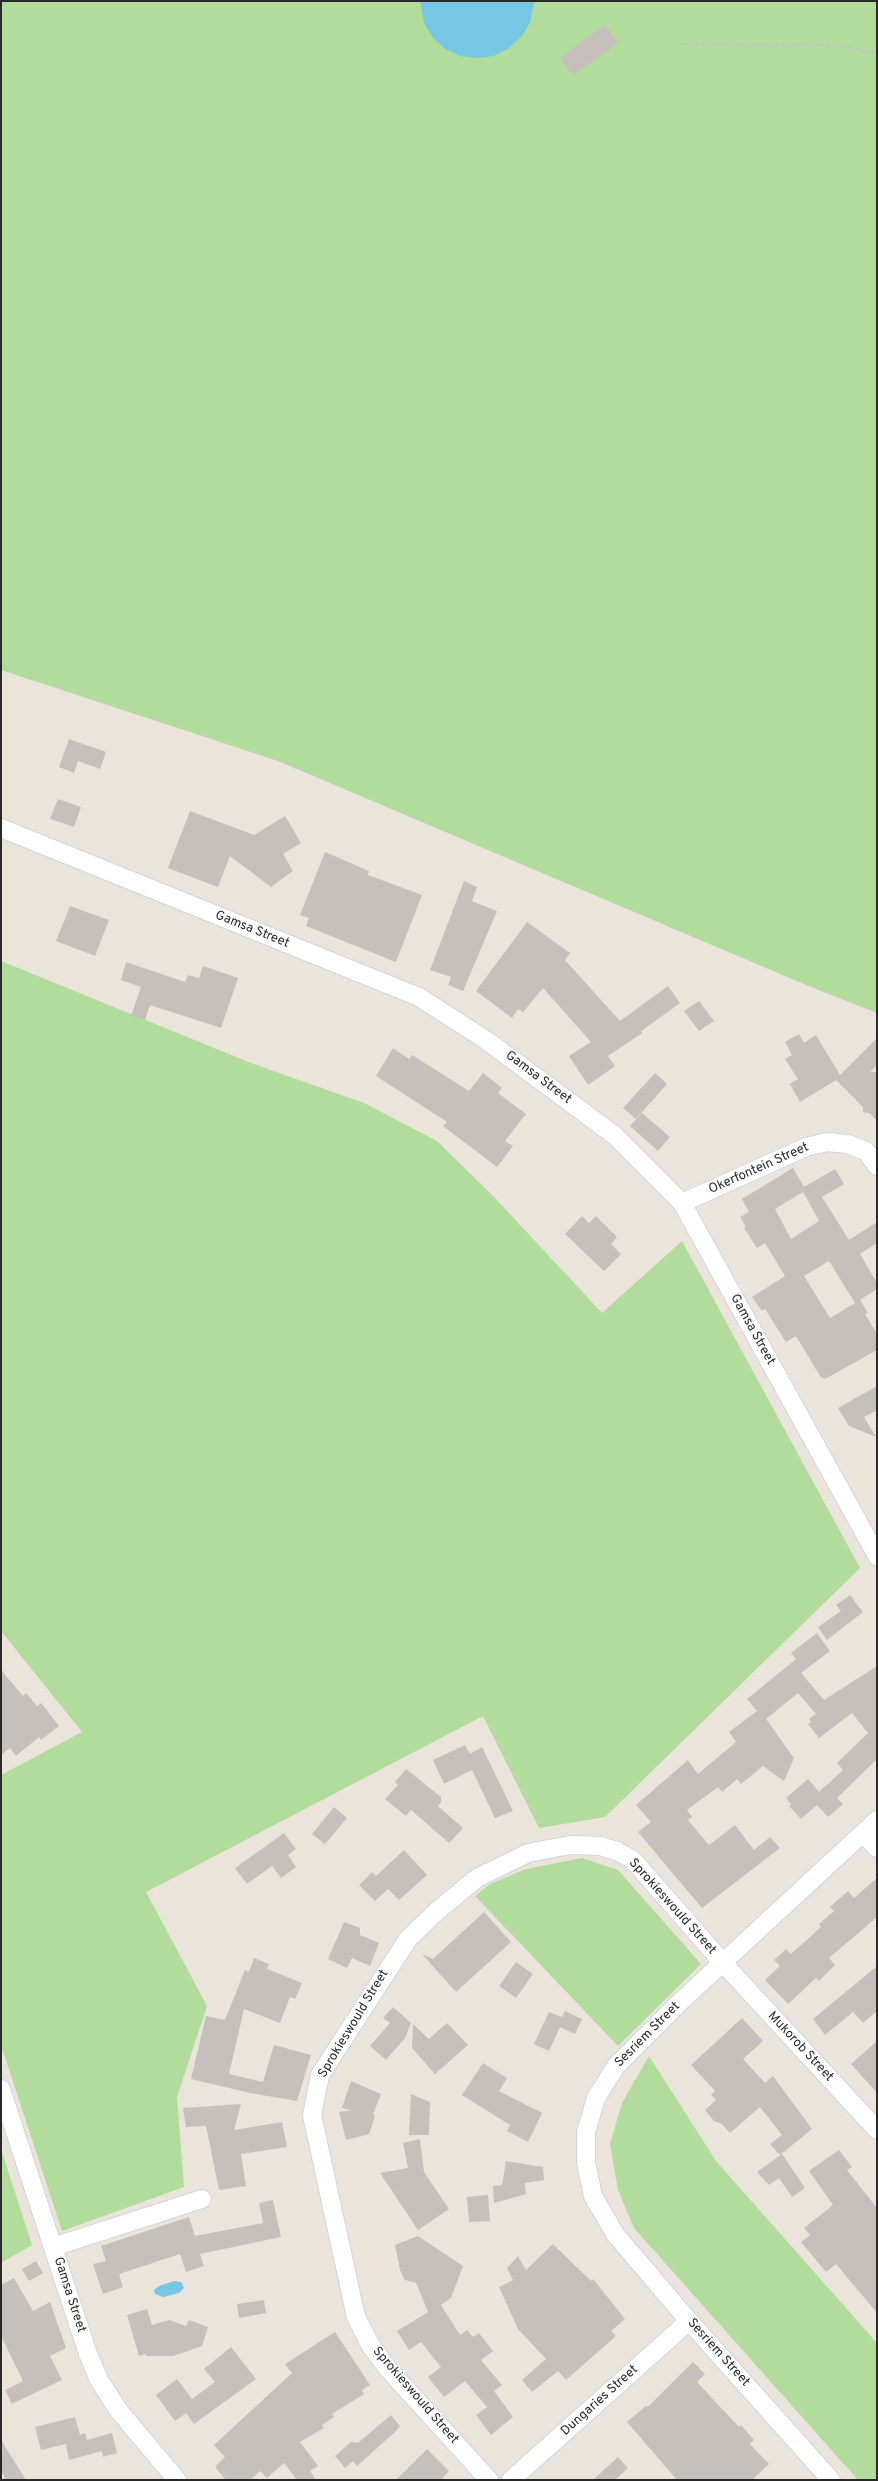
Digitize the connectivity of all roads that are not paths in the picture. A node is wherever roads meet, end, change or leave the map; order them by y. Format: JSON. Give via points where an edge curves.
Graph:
{"nodes":[{"id":1,"x":1,"y":828,"type":"edge"},
{"id":2,"x":877,"y":1166,"type":"edge"},
{"id":3,"x":682,"y":1203,"type":"junction"},
{"id":4,"x":875,"y":1549,"type":"edge"},
{"id":5,"x":877,"y":1820,"type":"edge"},
{"id":6,"x":863,"y":1833,"type":"junction"},
{"id":7,"x":877,"y":1848,"type":"edge"},
{"id":8,"x":723,"y":1963,"type":"junction"},
{"id":9,"x":1,"y":2089,"type":"edge"},
{"id":10,"x":877,"y":2130,"type":"edge"},
{"id":11,"x":202,"y":2199,"type":"dead end"},
{"id":12,"x":53,"y":2247,"type":"junction"},
{"id":13,"x":689,"y":2321,"type":"junction"},
{"id":14,"x":177,"y":2480,"type":"edge"},
{"id":15,"x":489,"y":2480,"type":"edge"},
{"id":16,"x":512,"y":2480,"type":"edge"},
{"id":17,"x":831,"y":2480,"type":"edge"}],
"edges":[{"from":1,"to":3,"type":"street","name":"Gamsa Street","via":[[419,997],[486,1040],[614,1135]]},
{"from":2,"to":3,"type":"street","name":"Okerfontein Street","via":[[866,1151],[848,1144],[827,1142],[813,1145]]},
{"from":3,"to":4,"type":"street","name":"Gamsa Street"},
{"from":5,"to":6,"type":"street","name":"Sesriem Street"},
{"from":6,"to":7,"type":"street"},
{"from":6,"to":8,"type":"street","name":"Sesriem Street"},
{"from":8,"to":10,"type":"street","name":"Mukorob Street"},
{"from":8,"to":13,"type":"street","name":"Sesriem Street","via":[[616,2066],[596,2098],[586,2132],[586,2163],[593,2196],[614,2234]]},
{"from":8,"to":15,"type":"street","name":"Sprokieswould Street","via":[[633,1860],[617,1851],[600,1846],[570,1845],[528,1853],[477,1878],[408,1939],[320,2074],[312,2115],[356,2317],[371,2346],[389,2370]]},
{"from":9,"to":12,"type":"street","name":"Gamsa Street"},
{"from":11,"to":12,"type":"street"},
{"from":12,"to":14,"type":"street","name":"Gamsa Street","via":[[99,2380],[119,2411]]},
{"from":13,"to":16,"type":"street","name":"Dungaries Street"},
{"from":13,"to":17,"type":"street","name":"Sesriem Street"}]}
